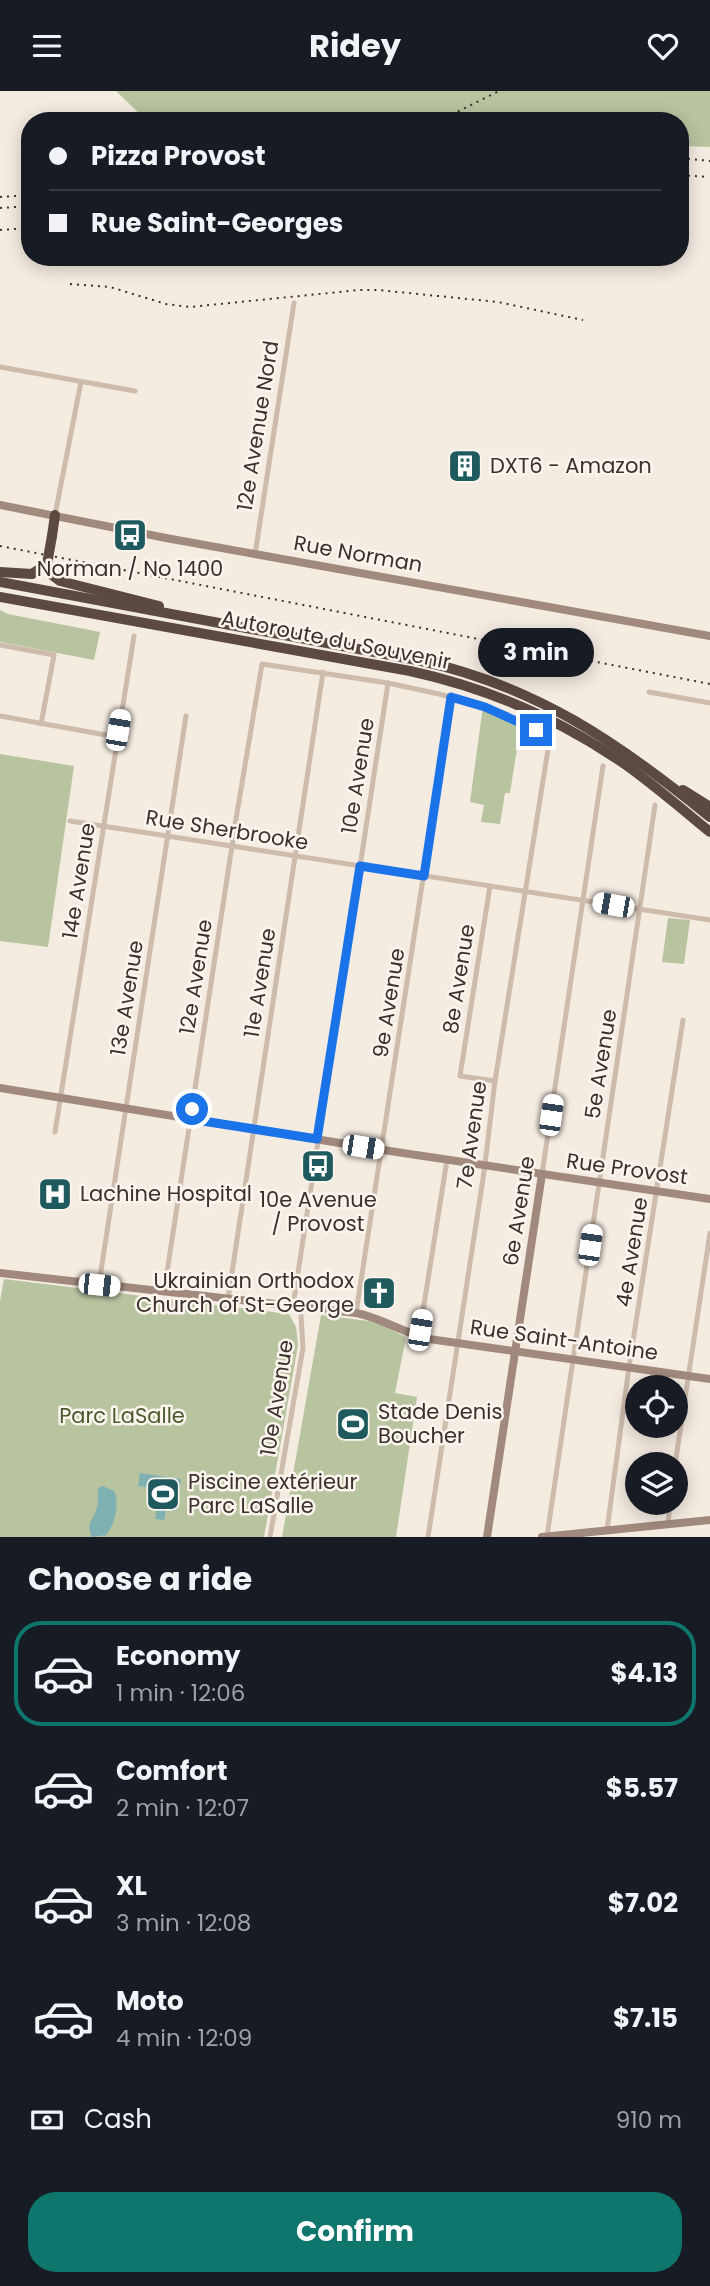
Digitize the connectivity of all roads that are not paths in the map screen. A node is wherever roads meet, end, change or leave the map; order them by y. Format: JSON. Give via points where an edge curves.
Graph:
{"nodes":[{"id":1,"x":294,"y":303,"type":"dead end"},
{"id":2,"x":0,"y":367,"type":"edge"},
{"id":3,"x":80,"y":382,"type":"junction"},
{"id":4,"x":135,"y":391,"type":"dead end"},
{"id":5,"x":0,"y":505,"type":"edge"},
{"id":6,"x":55,"y":515,"type":"junction"},
{"id":7,"x":255,"y":554,"type":"junction"},
{"id":8,"x":46,"y":566,"type":"junction"},
{"id":9,"x":0,"y":572,"type":"edge"},
{"id":10,"x":0,"y":582,"type":"edge"},
{"id":11,"x":0,"y":597,"type":"edge"},
{"id":12,"x":227,"y":624,"type":"junction"},
{"id":13,"x":134,"y":636,"type":"dead end"},
{"id":14,"x":710,"y":636,"type":"edge"},
{"id":15,"x":0,"y":645,"type":"edge"},
{"id":16,"x":323,"y":672,"type":"junction"},
{"id":17,"x":388,"y":683,"type":"junction"},
{"id":18,"x":649,"y":692,"type":"dead end"},
{"id":19,"x":451,"y":697,"type":"junction"},
{"id":20,"x":710,"y":703,"type":"edge"},
{"id":21,"x":0,"y":716,"type":"edge"},
{"id":22,"x":186,"y":716,"type":"dead end"},
{"id":23,"x":41,"y":724,"type":"junction"},
{"id":24,"x":117,"y":737,"type":"junction"},
{"id":25,"x":603,"y":766,"type":"dead end"},
{"id":26,"x":667,"y":782,"type":"junction"},
{"id":27,"x":655,"y":805,"type":"dead end"},
{"id":28,"x":710,"y":807,"type":"edge"},
{"id":29,"x":710,"y":817,"type":"edge"},
{"id":30,"x":71,"y":821,"type":"dead end"},
{"id":31,"x":103,"y":827,"type":"junction"},
{"id":32,"x":710,"y":834,"type":"edge"},
{"id":33,"x":167,"y":837,"type":"junction"},
{"id":34,"x":232,"y":846,"type":"junction"},
{"id":35,"x":296,"y":856,"type":"junction"},
{"id":36,"x":360,"y":866,"type":"junction"},
{"id":37,"x":424,"y":876,"type":"junction"},
{"id":38,"x":490,"y":886,"type":"junction"},
{"id":39,"x":526,"y":892,"type":"junction"},
{"id":40,"x":583,"y":900,"type":"junction"},
{"id":41,"x":641,"y":910,"type":"junction"},
{"id":42,"x":710,"y":920,"type":"edge"},
{"id":43,"x":682,"y":1020,"type":"dead end"},
{"id":44,"x":495,"y":1081,"type":"junction"},
{"id":45,"x":0,"y":1088,"type":"edge"},
{"id":46,"x":62,"y":1098,"type":"junction"},
{"id":47,"x":126,"y":1108,"type":"junction"},
{"id":48,"x":190,"y":1119,"type":"junction"},
{"id":49,"x":254,"y":1129,"type":"junction"},
{"id":50,"x":55,"y":1132,"type":"dead end"},
{"id":51,"x":317,"y":1139,"type":"junction"},
{"id":52,"x":383,"y":1150,"type":"junction"},
{"id":53,"x":447,"y":1160,"type":"junction"},
{"id":54,"x":485,"y":1166,"type":"junction"},
{"id":55,"x":542,"y":1174,"type":"junction"},
{"id":56,"x":600,"y":1182,"type":"junction"},
{"id":57,"x":657,"y":1191,"type":"junction"},
{"id":58,"x":710,"y":1199,"type":"edge"},
{"id":59,"x":710,"y":1233,"type":"edge"},
{"id":60,"x":0,"y":1273,"type":"edge"},
{"id":61,"x":99,"y":1285,"type":"junction"},
{"id":62,"x":164,"y":1292,"type":"junction"},
{"id":63,"x":228,"y":1299,"type":"junction"},
{"id":64,"x":295,"y":1307,"type":"junction"},
{"id":65,"x":356,"y":1313,"type":"junction"},
{"id":66,"x":419,"y":1336,"type":"junction"},
{"id":67,"x":457,"y":1343,"type":"junction"},
{"id":68,"x":515,"y":1351,"type":"junction"},
{"id":69,"x":573,"y":1359,"type":"junction"},
{"id":70,"x":629,"y":1367,"type":"junction"},
{"id":71,"x":688,"y":1375,"type":"junction"},
{"id":72,"x":710,"y":1379,"type":"edge"},
{"id":73,"x":669,"y":1515,"type":"edge"},
{"id":74,"x":710,"y":1520,"type":"edge"},
{"id":75,"x":668,"y":1524,"type":"junction"},
{"id":76,"x":607,"y":1530,"type":"junction"},
{"id":77,"x":270,"y":1537,"type":"edge"},
{"id":78,"x":428,"y":1537,"type":"edge"},
{"id":79,"x":487,"y":1537,"type":"edge"},
{"id":80,"x":545,"y":1537,"type":"edge"}],
"edges":[{"from":1,"to":7,"type":"street","name":"12e Avenue Nord"},
{"from":2,"to":3,"type":"street"},
{"from":3,"to":4,"type":"street"},
{"from":3,"to":6,"type":"street"},
{"from":5,"to":6,"type":"street","name":"Rue Norman"},
{"from":6,"to":7,"type":"street","name":"Rue Norman"},
{"from":6,"to":8,"type":"highway","bridge":true},
{"from":7,"to":14,"type":"street","name":"Rue Norman"},
{"from":8,"to":9,"type":"highway","via":[[32,575]]},
{"from":8,"to":12,"type":"highway","via":[[64,583]]},
{"from":10,"to":12,"type":"highway","name":"Autoroute du Souvenir"},
{"from":11,"to":32,"type":"highway","name":"Autoroute du Souvenir","via":[[469,686],[581,736],[633,771]]},
{"from":12,"to":26,"type":"highway","name":"Autoroute du Souvenir","via":[[429,662],[488,680],[581,723]]},
{"from":13,"to":24,"type":"street","name":"14e Avenue"},
{"from":15,"to":23,"type":"street","via":[[54,655]]},
{"from":16,"to":17,"type":"street"},
{"from":16,"to":34,"type":"street","name":"12e Avenue","via":[[266,663],[260,668]]},
{"from":16,"to":35,"type":"street","name":"11e Avenue"},
{"from":17,"to":19,"type":"street"},
{"from":17,"to":36,"type":"street","name":"10e Avenue"},
{"from":18,"to":20,"type":"street"},
{"from":19,"to":37,"type":"street","name":"9e Avenue"},
{"from":19,"to":39,"type":"street","name":"7e Avenue","via":[[550,737]]},
{"from":21,"to":23,"type":"street"},
{"from":22,"to":33,"type":"street","name":"13e Avenue"},
{"from":23,"to":24,"type":"street"},
{"from":24,"to":31,"type":"street","name":"14e Avenue"},
{"from":25,"to":40,"type":"street","name":"6e Avenue"},
{"from":26,"to":28,"type":"highway"},
{"from":26,"to":29,"type":"highway","name":"Autoroute du Souvenir"},
{"from":27,"to":41,"type":"street","name":"5e Avenue"},
{"from":30,"to":31,"type":"street","name":"Rue Sherbrooke"},
{"from":31,"to":33,"type":"street","name":"Rue Sherbrooke"},
{"from":31,"to":46,"type":"street","name":"14e Avenue"},
{"from":33,"to":34,"type":"street","name":"Rue Sherbrooke"},
{"from":33,"to":47,"type":"street","name":"13e Avenue"},
{"from":34,"to":35,"type":"street","name":"Rue Sherbrooke"},
{"from":34,"to":48,"type":"street","name":"12e Avenue"},
{"from":35,"to":36,"type":"street","name":"Rue Sherbrooke"},
{"from":35,"to":49,"type":"street","name":"11e Avenue"},
{"from":36,"to":37,"type":"street","name":"Rue Sherbrooke"},
{"from":36,"to":51,"type":"street","name":"10e Avenue"},
{"from":37,"to":38,"type":"street","name":"Rue Sherbrooke"},
{"from":37,"to":52,"type":"street","name":"9e Avenue"},
{"from":38,"to":39,"type":"street","name":"Rue Sherbrooke"},
{"from":38,"to":44,"type":"street","name":"8e Avenue","via":[[460,1076]]},
{"from":39,"to":40,"type":"street","name":"Rue Sherbrooke"},
{"from":39,"to":44,"type":"street","name":"7e Avenue"},
{"from":40,"to":41,"type":"street","name":"Rue Sherbrooke"},
{"from":40,"to":55,"type":"street","name":"6e Avenue"},
{"from":41,"to":42,"type":"street","name":"Rue Sherbrooke"},
{"from":41,"to":56,"type":"street","name":"5e Avenue"},
{"from":43,"to":57,"type":"street","name":"4e Avenue"},
{"from":44,"to":54,"type":"street","name":"7e Avenue"},
{"from":45,"to":46,"type":"street","name":"Rue Provost"},
{"from":46,"to":47,"type":"street","name":"Rue Provost"},
{"from":46,"to":50,"type":"street","name":"14e Avenue"},
{"from":47,"to":48,"type":"street","name":"Rue Provost"},
{"from":47,"to":61,"type":"street","name":"13e Avenue"},
{"from":48,"to":49,"type":"street","name":"Rue Provost"},
{"from":48,"to":62,"type":"street","name":"12e Avenue"},
{"from":49,"to":51,"type":"street","name":"Rue Provost"},
{"from":49,"to":63,"type":"street","name":"11e Avenue"},
{"from":51,"to":52,"type":"street","name":"Rue Provost"},
{"from":51,"to":64,"type":"street","name":"10e Avenue"},
{"from":52,"to":53,"type":"street","name":"Rue Provost"},
{"from":52,"to":65,"type":"street","name":"9e Avenue"},
{"from":53,"to":54,"type":"street","name":"Rue Provost"},
{"from":53,"to":66,"type":"street"},
{"from":54,"to":55,"type":"street","name":"Rue Provost"},
{"from":54,"to":67,"type":"street","name":"7e Avenue"},
{"from":55,"to":56,"type":"street","name":"Rue Provost"},
{"from":55,"to":68,"type":"street","name":"6e Avenue"},
{"from":56,"to":57,"type":"street","name":"Rue Provost"},
{"from":56,"to":69,"type":"street","name":"5e Avenue"},
{"from":57,"to":58,"type":"street","name":"Rue Provost"},
{"from":57,"to":70,"type":"street","name":"4e Avenue"},
{"from":59,"to":71,"type":"street"},
{"from":60,"to":61,"type":"street","name":"Rue Saint-Antoine"},
{"from":61,"to":62,"type":"street","name":"Rue Saint-Antoine"},
{"from":62,"to":63,"type":"street","name":"Rue Saint-Antoine"},
{"from":63,"to":64,"type":"street","name":"Rue Saint-Antoine"},
{"from":64,"to":65,"type":"street","name":"Rue Saint-Antoine"},
{"from":64,"to":77,"type":"street","name":"10e Avenue","via":[[301,1315],[303,1348]]},
{"from":65,"to":66,"type":"street","name":"Rue Saint-Antoine"},
{"from":66,"to":67,"type":"street","name":"Rue Saint-Antoine"},
{"from":67,"to":68,"type":"street","name":"Rue Saint-Antoine"},
{"from":67,"to":78,"type":"street","name":"7e Avenue"},
{"from":68,"to":69,"type":"street","name":"Rue Saint-Antoine"},
{"from":68,"to":79,"type":"street","name":"6e Avenue"},
{"from":69,"to":70,"type":"street","name":"Rue Saint-Antoine"},
{"from":69,"to":80,"type":"street","name":"5e Avenue"},
{"from":70,"to":71,"type":"street","name":"Rue Saint-Antoine"},
{"from":70,"to":76,"type":"street","name":"4e Avenue"},
{"from":71,"to":72,"type":"street","name":"Rue Saint-Antoine"},
{"from":73,"to":75,"type":"street"},
{"from":74,"to":75,"type":"street"},
{"from":75,"to":76,"type":"street"},
{"from":76,"to":80,"type":"street"}]}
